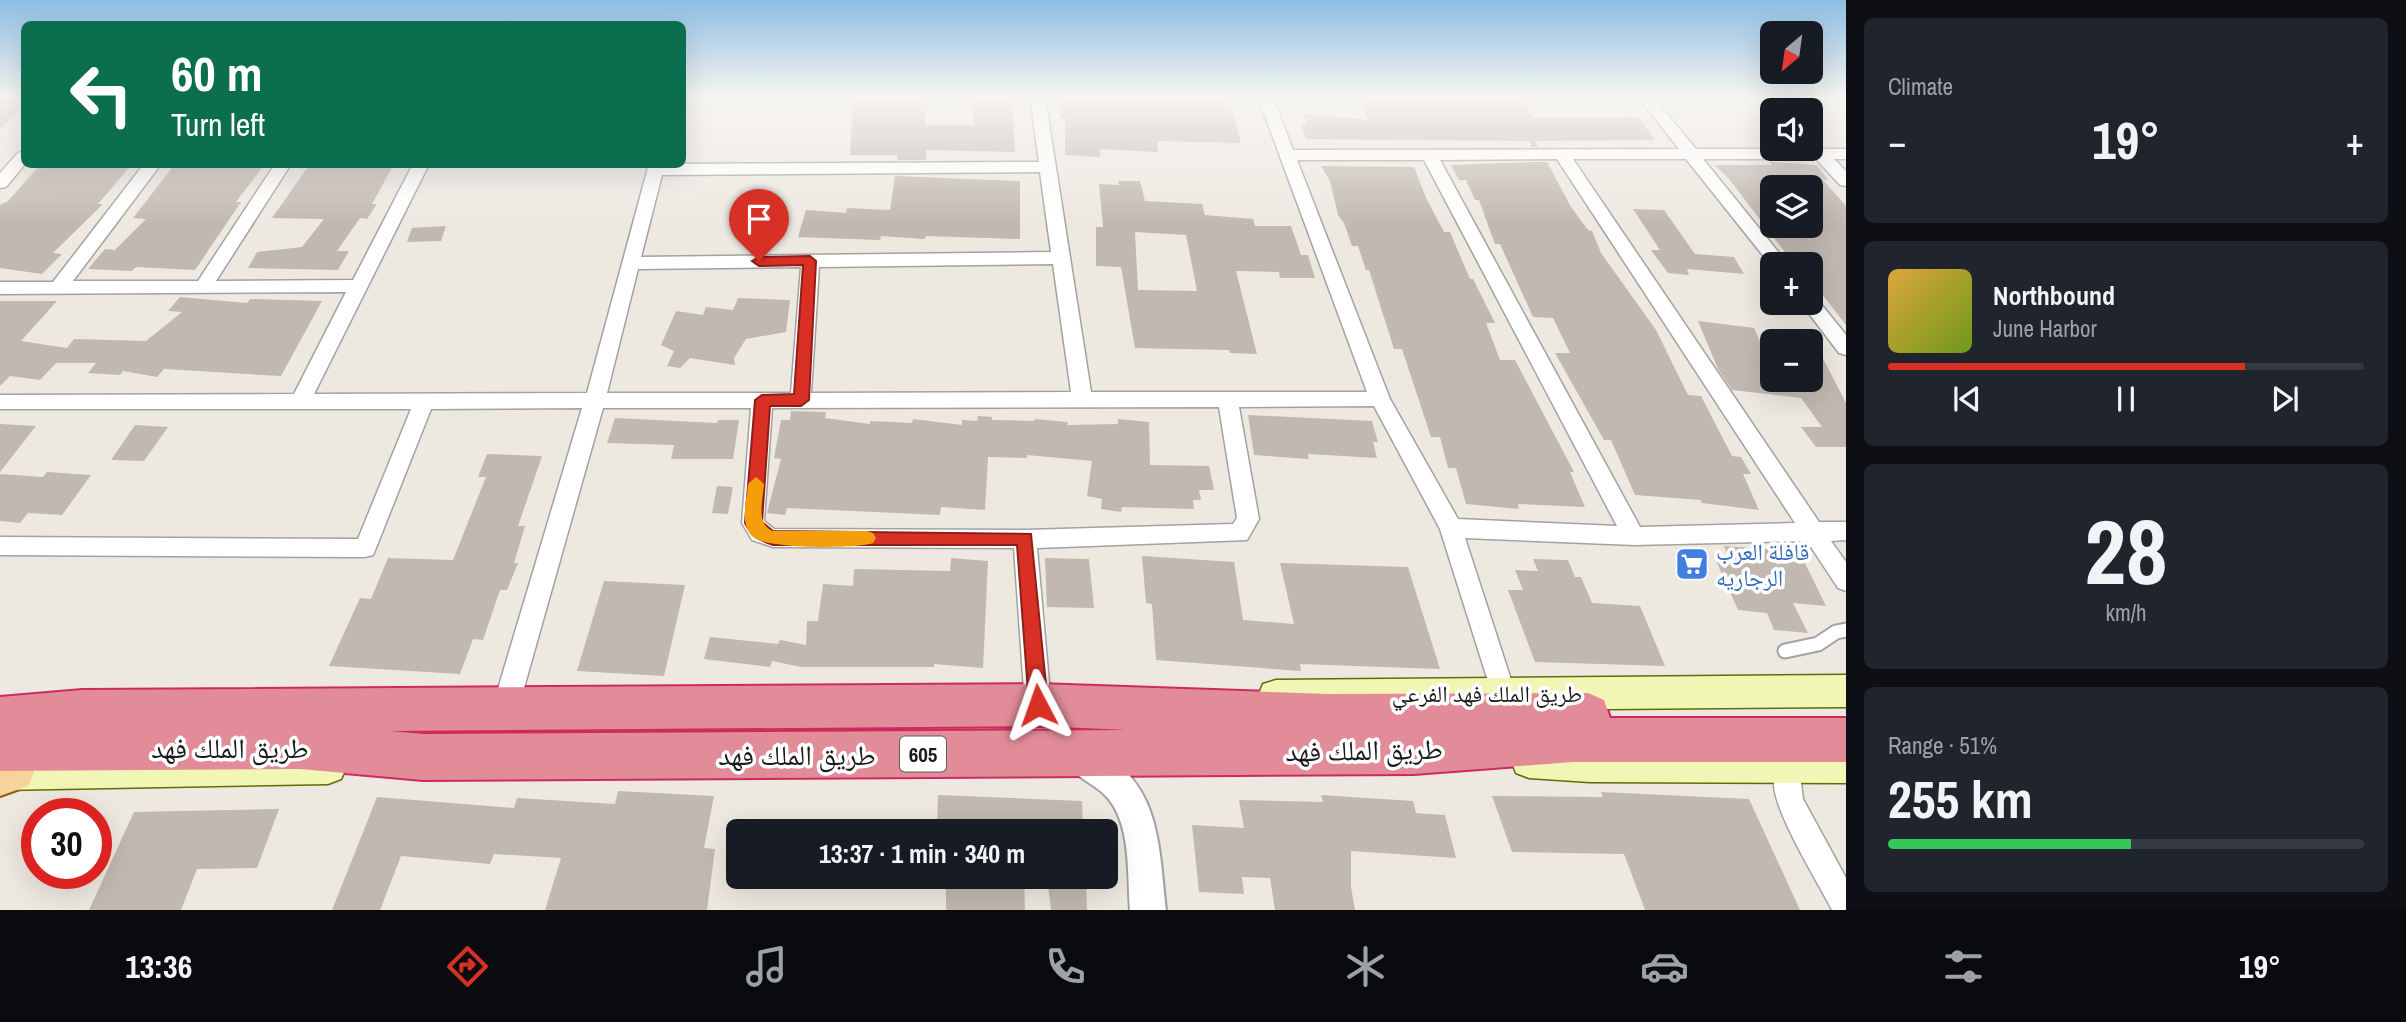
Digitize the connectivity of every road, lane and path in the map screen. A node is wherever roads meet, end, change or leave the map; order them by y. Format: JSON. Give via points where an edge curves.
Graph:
{"nodes":[{"id":1,"x":1044,"y":139,"type":"edge"},
{"id":2,"x":1281,"y":139,"type":"edge"},
{"id":3,"x":1679,"y":139,"type":"edge"},
{"id":4,"x":1690,"y":153,"type":"junction"},
{"id":5,"x":1760,"y":153,"type":"edge"},
{"id":6,"x":1823,"y":153,"type":"edge"},
{"id":7,"x":1846,"y":153,"type":"edge"},
{"id":8,"x":1429,"y":154,"type":"junction"},
{"id":9,"x":1287,"y":155,"type":"junction"},
{"id":10,"x":1562,"y":155,"type":"junction"},
{"id":11,"x":1823,"y":157,"type":"edge"},
{"id":12,"x":21,"y":159,"type":"edge"},
{"id":13,"x":686,"y":167,"type":"edge"},
{"id":14,"x":1048,"y":167,"type":"junction"},
{"id":15,"x":150,"y":168,"type":"edge"},
{"id":16,"x":281,"y":168,"type":"edge"},
{"id":17,"x":419,"y":168,"type":"edge"},
{"id":18,"x":657,"y":168,"type":"edge"},
{"id":19,"x":1846,"y":181,"type":"edge"},
{"id":20,"x":0,"y":183,"type":"edge"},
{"id":21,"x":1769,"y":252,"type":"edge"},
{"id":22,"x":1061,"y":258,"type":"junction"},
{"id":23,"x":810,"y":261,"type":"junction"},
{"id":24,"x":631,"y":262,"type":"junction"},
{"id":25,"x":359,"y":286,"type":"junction"},
{"id":26,"x":202,"y":287,"type":"junction"},
{"id":27,"x":0,"y":288,"type":"edge"},
{"id":28,"x":58,"y":288,"type":"junction"},
{"id":29,"x":1820,"y":315,"type":"edge"},
{"id":30,"x":1846,"y":348,"type":"edge"},
{"id":31,"x":1380,"y":398,"type":"junction"},
{"id":32,"x":1082,"y":399,"type":"junction"},
{"id":33,"x":1228,"y":399,"type":"junction"},
{"id":34,"x":595,"y":400,"type":"junction"},
{"id":35,"x":762,"y":400,"type":"junction"},
{"id":36,"x":801,"y":400,"type":"junction"},
{"id":37,"x":300,"y":401,"type":"junction"},
{"id":38,"x":424,"y":401,"type":"junction"},
{"id":39,"x":0,"y":402,"type":"edge"},
{"id":40,"x":1451,"y":528,"type":"junction"},
{"id":41,"x":1846,"y":531,"type":"edge"},
{"id":42,"x":1812,"y":532,"type":"junction"},
{"id":43,"x":1634,"y":536,"type":"junction"},
{"id":44,"x":1025,"y":538,"type":"junction"},
{"id":45,"x":0,"y":546,"type":"edge"},
{"id":46,"x":1846,"y":581,"type":"edge"},
{"id":47,"x":1846,"y":630,"type":"edge"},
{"id":48,"x":1785,"y":651,"type":"dead end"},
{"id":49,"x":1846,"y":691,"type":"edge"},
{"id":50,"x":1503,"y":692,"type":"junction"},
{"id":51,"x":1038,"y":705,"type":"junction"},
{"id":52,"x":1128,"y":706,"type":"junction"},
{"id":53,"x":0,"y":707,"type":"edge"},
{"id":54,"x":505,"y":709,"type":"junction"},
{"id":55,"x":82,"y":712,"type":"junction"},
{"id":56,"x":1846,"y":714,"type":"edge"},
{"id":57,"x":0,"y":719,"type":"edge"},
{"id":58,"x":1846,"y":740,"type":"edge"},
{"id":59,"x":1414,"y":751,"type":"junction"},
{"id":60,"x":1062,"y":753,"type":"junction"},
{"id":61,"x":1799,"y":765,"type":"junction"},
{"id":62,"x":1846,"y":765,"type":"edge"},
{"id":63,"x":3,"y":767,"type":"edge"},
{"id":64,"x":1846,"y":907,"type":"edge"},
{"id":65,"x":1147,"y":910,"type":"edge"}],
"edges":[{"from":1,"to":14,"type":"street"},
{"from":2,"to":9,"type":"street"},
{"from":3,"to":4,"type":"street"},
{"from":4,"to":5,"type":"street"},
{"from":4,"to":10,"type":"street"},
{"from":4,"to":21,"type":"street"},
{"from":6,"to":7,"type":"street"},
{"from":8,"to":9,"type":"street"},
{"from":8,"to":10,"type":"street"},
{"from":8,"to":43,"type":"street"},
{"from":9,"to":31,"type":"street"},
{"from":10,"to":42,"type":"street"},
{"from":11,"to":19,"type":"street"},
{"from":12,"to":20,"type":"street"},
{"from":13,"to":14,"type":"street"},
{"from":14,"to":22,"type":"street"},
{"from":15,"to":28,"type":"street"},
{"from":16,"to":26,"type":"street"},
{"from":17,"to":25,"type":"street"},
{"from":18,"to":24,"type":"street"},
{"from":22,"to":23,"type":"street"},
{"from":22,"to":32,"type":"street"},
{"from":23,"to":24,"type":"street"},
{"from":23,"to":36,"type":"street"},
{"from":24,"to":34,"type":"street"},
{"from":25,"to":26,"type":"street"},
{"from":25,"to":37,"type":"street"},
{"from":26,"to":28,"type":"street"},
{"from":27,"to":28,"type":"street"},
{"from":29,"to":30,"type":"street"},
{"from":31,"to":33,"type":"street"},
{"from":31,"to":40,"type":"street"},
{"from":32,"to":33,"type":"street"},
{"from":32,"to":36,"type":"street"},
{"from":33,"to":44,"type":"street","via":[[1248,519],[1239,533]]},
{"from":34,"to":35,"type":"street"},
{"from":34,"to":38,"type":"street"},
{"from":34,"to":54,"type":"street"},
{"from":35,"to":36,"type":"street"},
{"from":35,"to":44,"type":"street","via":[[753,523],[760,533],[773,538]]},
{"from":37,"to":38,"type":"street"},
{"from":37,"to":39,"type":"street"},
{"from":38,"to":45,"type":"street","via":[[365,548]]},
{"from":40,"to":43,"type":"street"},
{"from":40,"to":50,"type":"street"},
{"from":41,"to":42,"type":"street"},
{"from":42,"to":43,"type":"street"},
{"from":42,"to":46,"type":"street"},
{"from":44,"to":51,"type":"street"},
{"from":47,"to":48,"type":"lane","via":[[1818,644]]},
{"from":49,"to":50,"type":"main road","name":"طريق الملك فهد الفرعي"},
{"from":50,"to":52,"type":"main road","name":"طريق الملك فهد الفرعي","via":[[1302,694]]},
{"from":51,"to":52,"type":"highway","name":"طريق الملك فهد","number":"605"},
{"from":51,"to":54,"type":"highway","name":"طريق الملك فهد","number":"605"},
{"from":52,"to":56,"type":"highway","name":"طريق الملك فهد","number":"605","via":[[1328,716]]},
{"from":53,"to":55,"type":"main road"},
{"from":54,"to":55,"type":"highway","name":"طريق الملك فهد","number":"605"},
{"from":55,"to":57,"type":"highway","name":"طريق الملك فهد","number":"605"},
{"from":58,"to":59,"type":"highway","name":"طريق الملك فهد","number":"605","via":[[1573,740]]},
{"from":59,"to":60,"type":"highway","name":"طريق الملك فهد","number":"605"},
{"from":59,"to":61,"type":"main road","via":[[1590,764]]},
{"from":60,"to":63,"type":"highway","name":"طريق الملك فهد","number":"605","via":[[423,757],[300,746]]},
{"from":60,"to":65,"type":"street","via":[[1111,775],[1127,793],[1137,813]]},
{"from":61,"to":62,"type":"main road"},
{"from":61,"to":64,"type":"street","via":[[1787,779],[1790,802]]}]}
